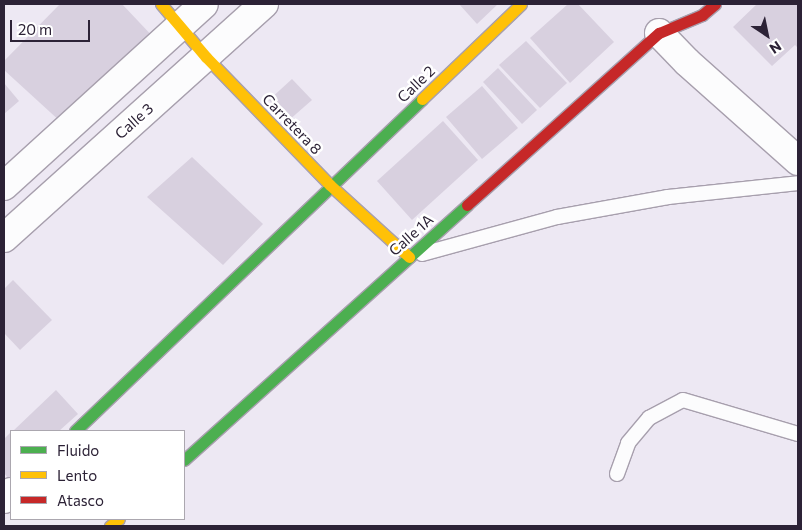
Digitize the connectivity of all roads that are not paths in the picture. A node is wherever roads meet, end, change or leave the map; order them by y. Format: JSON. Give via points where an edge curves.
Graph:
{"nodes":[{"id":1,"x":161,"y":4,"type":"edge"},
{"id":2,"x":204,"y":4,"type":"edge"},
{"id":3,"x":264,"y":4,"type":"edge"},
{"id":4,"x":521,"y":4,"type":"edge"},
{"id":5,"x":715,"y":4,"type":"edge"},
{"id":6,"x":179,"y":26,"type":"junction"},
{"id":7,"x":662,"y":26,"type":"junction"},
{"id":8,"x":206,"y":57,"type":"junction"},
{"id":9,"x":798,"y":161,"type":"edge"},
{"id":10,"x":798,"y":183,"type":"edge"},
{"id":11,"x":330,"y":185,"type":"junction"},
{"id":12,"x":4,"y":186,"type":"edge"},
{"id":13,"x":4,"y":238,"type":"edge"},
{"id":14,"x":409,"y":257,"type":"junction"},
{"id":15,"x":76,"y":430,"type":"edge"},
{"id":16,"x":798,"y":434,"type":"edge"},
{"id":17,"x":185,"y":459,"type":"edge"},
{"id":18,"x":617,"y":474,"type":"dead end"}],
"edges":[{"from":1,"to":6,"type":"street","name":"Carretera 8"},
{"from":2,"to":6,"type":"street"},
{"from":3,"to":8,"type":"street","name":"Calle 3"},
{"from":4,"to":11,"type":"street","name":"Calle 2"},
{"from":5,"to":7,"type":"street","name":"Calle 1A","via":[[702,15]]},
{"from":6,"to":8,"type":"street","name":"Carretera 8"},
{"from":6,"to":12,"type":"street"},
{"from":7,"to":9,"type":"street","via":[[686,62]]},
{"from":7,"to":14,"type":"street","name":"Calle 1A"},
{"from":8,"to":11,"type":"street","name":"Carretera 8"},
{"from":8,"to":13,"type":"street","name":"Calle 3"},
{"from":10,"to":14,"type":"lane","via":[[668,197],[557,218]]},
{"from":11,"to":14,"type":"street","name":"Carretera 8"},
{"from":11,"to":15,"type":"street","name":"Calle 2","via":[[302,218]]},
{"from":14,"to":17,"type":"street","name":"Calle 1A"},
{"from":16,"to":18,"type":"lane","via":[[683,400],[649,418],[628,444]]}]}
